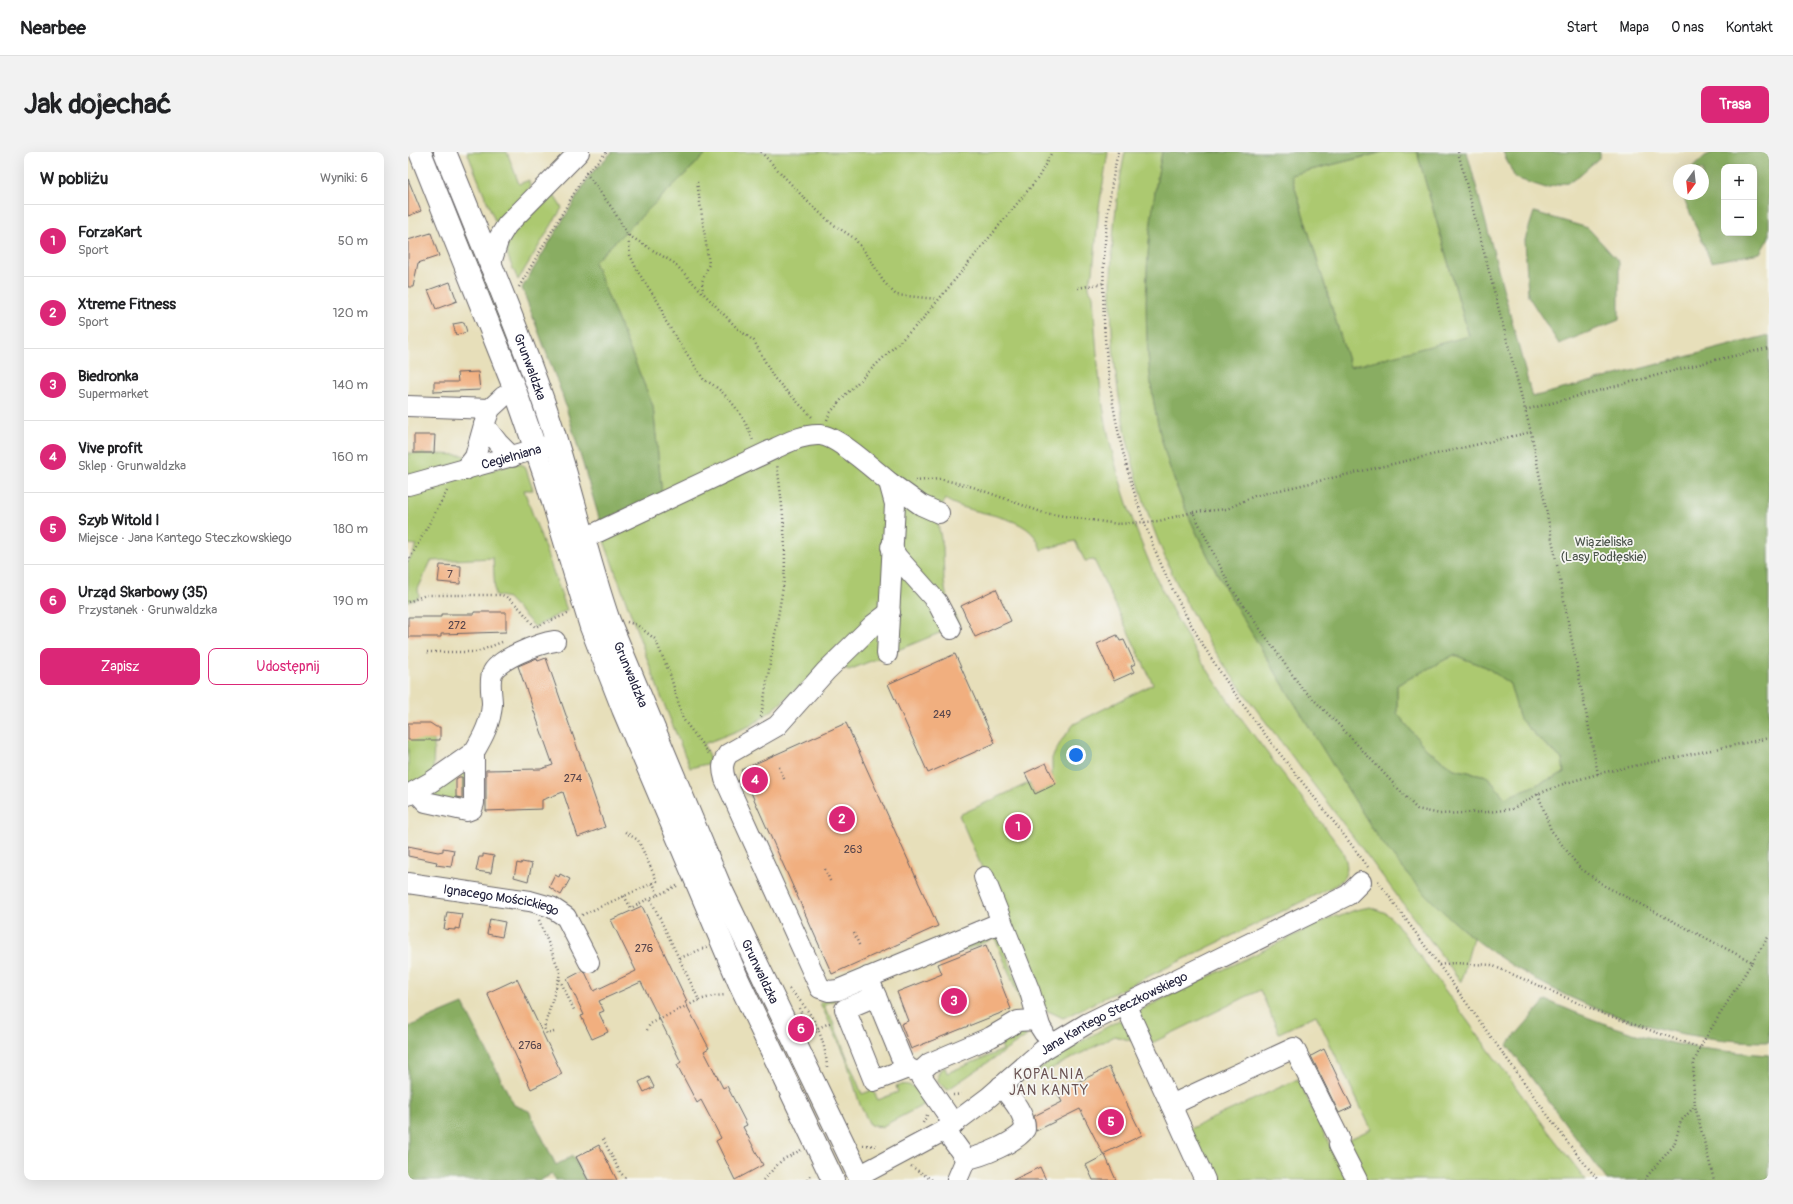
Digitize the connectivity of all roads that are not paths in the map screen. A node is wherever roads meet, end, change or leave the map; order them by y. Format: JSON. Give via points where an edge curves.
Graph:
{"nodes":[{"id":1,"x":420,"y":152,"type":"edge"},
{"id":2,"x":445,"y":152,"type":"edge"},
{"id":3,"x":579,"y":152,"type":"edge"},
{"id":4,"x":490,"y":266,"type":"junction"},
{"id":5,"x":515,"y":390,"type":"junction"},
{"id":6,"x":408,"y":406,"type":"edge"},
{"id":7,"x":487,"y":417,"type":"junction"},
{"id":8,"x":547,"y":447,"type":"junction"},
{"id":9,"x":512,"y":457,"type":"junction"},
{"id":10,"x":465,"y":470,"type":"junction"},
{"id":11,"x":889,"y":482,"type":"junction"},
{"id":12,"x":408,"y":485,"type":"edge"},
{"id":13,"x":939,"y":513,"type":"dead end"},
{"id":14,"x":585,"y":537,"type":"junction"},
{"id":15,"x":891,"y":547,"type":"junction"},
{"id":16,"x":890,"y":612,"type":"junction"},
{"id":17,"x":951,"y":629,"type":"dead end"},
{"id":18,"x":555,"y":641,"type":"dead end"},
{"id":19,"x":887,"y":654,"type":"dead end"},
{"id":20,"x":474,"y":752,"type":"junction"},
{"id":21,"x":412,"y":793,"type":"edge"},
{"id":22,"x":1369,"y":876,"type":"road end"},
{"id":23,"x":984,"y":877,"type":"dead end"},
{"id":24,"x":408,"y":883,"type":"edge"},
{"id":25,"x":1002,"y":922,"type":"junction"},
{"id":26,"x":590,"y":962,"type":"dead end"},
{"id":27,"x":868,"y":977,"type":"junction"},
{"id":28,"x":836,"y":990,"type":"junction"},
{"id":29,"x":876,"y":996,"type":"junction"},
{"id":30,"x":1125,"y":1004,"type":"junction"},
{"id":31,"x":839,"y":1015,"type":"junction"},
{"id":32,"x":1040,"y":1026,"type":"junction"},
{"id":33,"x":1051,"y":1046,"type":"junction"},
{"id":34,"x":913,"y":1070,"type":"junction"},
{"id":35,"x":1001,"y":1086,"type":"junction"},
{"id":36,"x":1171,"y":1105,"type":"junction"},
{"id":37,"x":950,"y":1127,"type":"junction"},
{"id":38,"x":966,"y":1159,"type":"junction"},
{"id":39,"x":860,"y":1178,"type":"edge"},
{"id":40,"x":834,"y":1180,"type":"edge"},
{"id":41,"x":957,"y":1180,"type":"edge"},
{"id":42,"x":1205,"y":1180,"type":"edge"},
{"id":43,"x":1357,"y":1180,"type":"edge"}],
"edges":[{"from":1,"to":5,"type":"main road","name":"Grunwaldzka"},
{"from":2,"to":4,"type":"main road","name":"Grunwaldzka"},
{"from":3,"to":4,"type":"street","via":[[507,225],[499,238]]},
{"from":4,"to":8,"type":"main road","name":"Grunwaldzka","via":[[534,376]]},
{"from":5,"to":7,"type":"street","via":[[502,397]]},
{"from":5,"to":8,"type":"main road","name":"Grunwaldzka"},
{"from":6,"to":7,"type":"street"},
{"from":7,"to":9,"type":"street","via":[[498,443]]},
{"from":7,"to":10,"type":"street","name":"Cegielniana","via":[[475,457]]},
{"from":8,"to":9,"type":"street","name":"Cegielniana"},
{"from":8,"to":14,"type":"main road","name":"Grunwaldzka"},
{"from":8,"to":40,"type":"main road","name":"Grunwaldzka","via":[[591,627],[623,709],[739,982]]},
{"from":9,"to":10,"type":"street","name":"Cegielniana"},
{"from":10,"to":12,"type":"street","name":"Cegielniana"},
{"from":11,"to":13,"type":"street","via":[[921,505]]},
{"from":11,"to":14,"type":"street","via":[[840,443],[821,435],[801,437]]},
{"from":11,"to":15,"type":"street","via":[[895,504]]},
{"from":14,"to":39,"type":"main road","name":"Grunwaldzka","via":[[597,587],[609,621],[709,862]]},
{"from":15,"to":16,"type":"street"},
{"from":15,"to":17,"type":"street","via":[[937,602]]},
{"from":16,"to":19,"type":"street"},
{"from":16,"to":28,"type":"street","via":[[826,671],[777,726],[728,754],[722,771],[816,981],[820,988]]},
{"from":18,"to":20,"type":"street","via":[[527,650],[494,668],[491,675],[490,720]]},
{"from":20,"to":21,"type":"street"},
{"from":20,"to":21,"type":"street","via":[[472,809],[466,811],[426,802]]},
{"from":22,"to":30,"type":"street","name":"Jana Kantego Steczkowskiego","via":[[1348,895]]},
{"from":23,"to":25,"type":"street"},
{"from":24,"to":26,"type":"street","name":"Ignacego Mościckiego","via":[[530,901],[551,907],[566,917]]},
{"from":25,"to":27,"type":"street"},
{"from":25,"to":32,"type":"street","via":[[1030,992]]},
{"from":27,"to":28,"type":"street"},
{"from":27,"to":29,"type":"street"},
{"from":28,"to":31,"type":"street"},
{"from":29,"to":31,"type":"street"},
{"from":29,"to":34,"type":"street","via":[[903,1062]]},
{"from":30,"to":33,"type":"street","name":"Jana Kantego Steczkowskiego","via":[[1088,1022]]},
{"from":30,"to":36,"type":"street"},
{"from":31,"to":34,"type":"street","via":[[874,1081]]},
{"from":32,"to":33,"type":"street"},
{"from":32,"to":34,"type":"street","via":[[1034,1020],[1018,1021],[990,1037]]},
{"from":33,"to":35,"type":"street","name":"Jana Kantego Steczkowskiego"},
{"from":34,"to":37,"type":"street"},
{"from":35,"to":37,"type":"street","name":"Jana Kantego Steczkowskiego"},
{"from":35,"to":38,"type":"street","via":[[1016,1105],[1025,1129],[1018,1137],[995,1149],[981,1156]]},
{"from":36,"to":42,"type":"street"},
{"from":36,"to":43,"type":"street","via":[[1294,1048]]},
{"from":37,"to":38,"type":"street"},
{"from":37,"to":39,"type":"street","name":"Jana Kantego Steczkowskiego"},
{"from":38,"to":41,"type":"street"}]}
